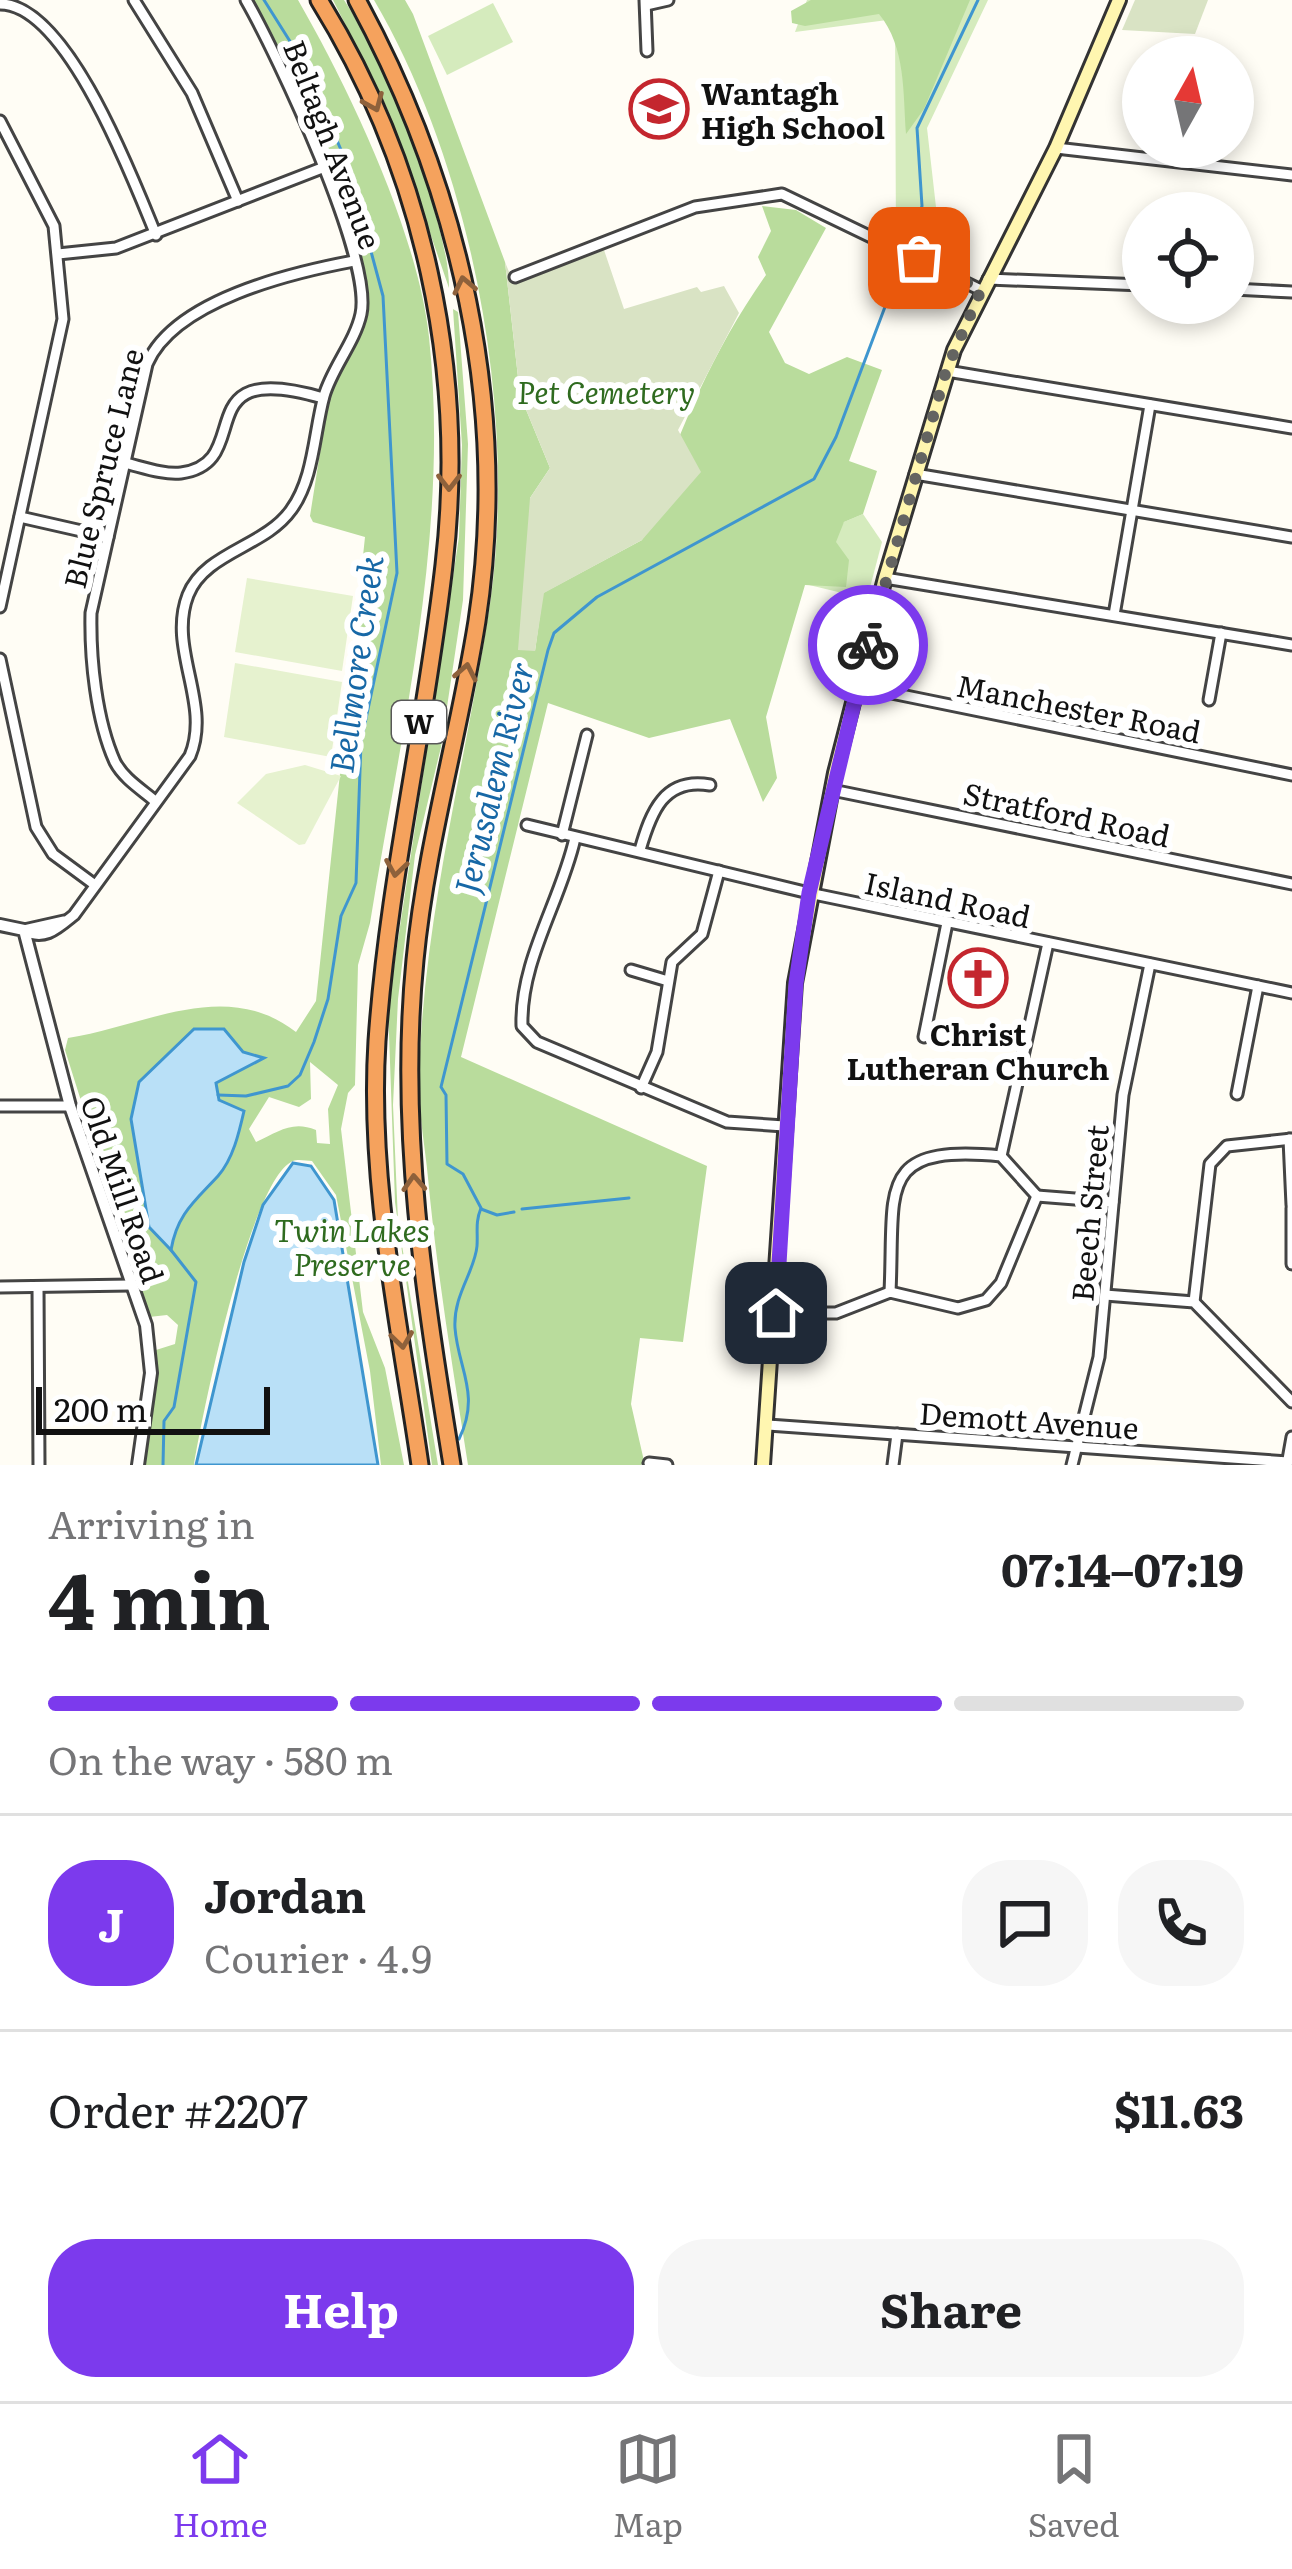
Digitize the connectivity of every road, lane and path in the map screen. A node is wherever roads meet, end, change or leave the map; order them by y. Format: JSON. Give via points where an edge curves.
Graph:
{"nodes":[{"id":1,"x":134,"y":0,"type":"edge"},
{"id":2,"x":246,"y":0,"type":"edge"},
{"id":3,"x":319,"y":0,"type":"edge"},
{"id":4,"x":357,"y":0,"type":"edge"},
{"id":5,"x":668,"y":0,"type":"edge"},
{"id":6,"x":1119,"y":0,"type":"edge"},
{"id":7,"x":645,"y":2,"type":"edge"},
{"id":8,"x":0,"y":4,"type":"edge"},
{"id":9,"x":647,"y":50,"type":"dead end"},
{"id":10,"x":0,"y":121,"type":"edge"},
{"id":11,"x":1056,"y":148,"type":"junction"},
{"id":12,"x":322,"y":168,"type":"junction"},
{"id":13,"x":1292,"y":175,"type":"edge"},
{"id":14,"x":238,"y":201,"type":"junction"},
{"id":15,"x":156,"y":235,"type":"junction"},
{"id":16,"x":58,"y":254,"type":"junction"},
{"id":17,"x":354,"y":262,"type":"junction"},
{"id":18,"x":514,"y":277,"type":"dead end"},
{"id":19,"x":985,"y":285,"type":"junction"},
{"id":20,"x":1122,"y":285,"type":"edge"},
{"id":21,"x":1254,"y":290,"type":"edge"},
{"id":22,"x":1292,"y":292,"type":"edge"},
{"id":23,"x":946,"y":371,"type":"junction"},
{"id":24,"x":323,"y":398,"type":"junction"},
{"id":25,"x":1150,"y":405,"type":"junction"},
{"id":26,"x":1292,"y":428,"type":"edge"},
{"id":27,"x":124,"y":463,"type":"junction"},
{"id":28,"x":915,"y":474,"type":"junction"},
{"id":29,"x":1132,"y":510,"type":"junction"},
{"id":30,"x":20,"y":517,"type":"junction"},
{"id":31,"x":108,"y":537,"type":"junction"},
{"id":32,"x":1292,"y":537,"type":"edge"},
{"id":33,"x":885,"y":578,"type":"junction"},
{"id":34,"x":0,"y":607,"type":"edge"},
{"id":35,"x":1114,"y":615,"type":"junction"},
{"id":36,"x":1221,"y":633,"type":"junction"},
{"id":37,"x":1292,"y":645,"type":"edge"},
{"id":38,"x":0,"y":659,"type":"edge"},
{"id":39,"x":857,"y":686,"type":"junction"},
{"id":40,"x":1209,"y":700,"type":"dead end"},
{"id":41,"x":586,"y":735,"type":"dead end"},
{"id":42,"x":1292,"y":775,"type":"edge"},
{"id":43,"x":710,"y":785,"type":"dead end"},
{"id":44,"x":832,"y":790,"type":"junction"},
{"id":45,"x":155,"y":801,"type":"junction"},
{"id":46,"x":527,"y":825,"type":"dead end"},
{"id":47,"x":562,"y":835,"type":"junction"},
{"id":48,"x":575,"y":838,"type":"junction"},
{"id":49,"x":640,"y":850,"type":"junction"},
{"id":50,"x":719,"y":871,"type":"junction"},
{"id":51,"x":1292,"y":884,"type":"edge"},
{"id":52,"x":95,"y":885,"type":"junction"},
{"id":53,"x":809,"y":893,"type":"junction"},
{"id":54,"x":947,"y":923,"type":"junction"},
{"id":55,"x":0,"y":925,"type":"edge"},
{"id":56,"x":23,"y":930,"type":"junction"},
{"id":57,"x":1048,"y":944,"type":"junction"},
{"id":58,"x":1150,"y":964,"type":"junction"},
{"id":59,"x":631,"y":970,"type":"dead end"},
{"id":60,"x":668,"y":981,"type":"junction"},
{"id":61,"x":1258,"y":986,"type":"junction"},
{"id":62,"x":1292,"y":993,"type":"edge"},
{"id":63,"x":924,"y":1037,"type":"dead end"},
{"id":64,"x":641,"y":1088,"type":"junction"},
{"id":65,"x":1237,"y":1094,"type":"dead end"},
{"id":66,"x":0,"y":1106,"type":"edge"},
{"id":67,"x":70,"y":1106,"type":"junction"},
{"id":68,"x":784,"y":1126,"type":"junction"},
{"id":69,"x":1291,"y":1139,"type":"edge"},
{"id":70,"x":1001,"y":1156,"type":"junction"},
{"id":71,"x":1037,"y":1196,"type":"junction"},
{"id":72,"x":1113,"y":1202,"type":"junction"},
{"id":73,"x":1292,"y":1207,"type":"edge"},
{"id":74,"x":1292,"y":1264,"type":"edge"},
{"id":75,"x":131,"y":1285,"type":"junction"},
{"id":76,"x":0,"y":1287,"type":"edge"},
{"id":77,"x":38,"y":1287,"type":"junction"},
{"id":78,"x":890,"y":1292,"type":"junction"},
{"id":79,"x":1105,"y":1295,"type":"junction"},
{"id":80,"x":1194,"y":1302,"type":"junction"},
{"id":81,"x":776,"y":1313,"type":"junction"},
{"id":82,"x":1292,"y":1402,"type":"edge"},
{"id":83,"x":768,"y":1425,"type":"junction"},
{"id":84,"x":897,"y":1434,"type":"junction"},
{"id":85,"x":1292,"y":1437,"type":"edge"},
{"id":86,"x":1076,"y":1445,"type":"junction"},
{"id":87,"x":649,"y":1463,"type":"edge"},
{"id":88,"x":1287,"y":1464,"type":"edge"},
{"id":89,"x":39,"y":1465,"type":"edge"},
{"id":90,"x":138,"y":1465,"type":"edge"},
{"id":91,"x":420,"y":1465,"type":"edge"},
{"id":92,"x":452,"y":1465,"type":"edge"},
{"id":93,"x":668,"y":1465,"type":"edge"},
{"id":94,"x":764,"y":1465,"type":"edge"},
{"id":95,"x":893,"y":1465,"type":"edge"},
{"id":96,"x":1072,"y":1465,"type":"edge"}],
"edges":[{"from":1,"to":14,"type":"street","via":[[192,93]]},
{"from":2,"to":12,"type":"street","name":"Beltagh Avenue"},
{"from":3,"to":91,"type":"highway","number":"W","one_way":true,"via":[[399,165],[438,309],[448,400],[444,566],[386,926],[377,1048],[381,1204]]},
{"from":92,"to":4,"type":"highway","number":"W","one_way":true,"via":[[418,1255],[409,1093],[428,862],[477,619],[482,408],[475,334],[430,157]]},
{"from":5,"to":7,"type":"street"},
{"from":6,"to":11,"type":"main road"},
{"from":7,"to":9,"type":"street"},
{"from":8,"to":15,"type":"street","via":[[21,5],[39,18],[75,69]]},
{"from":10,"to":16,"type":"street","via":[[46,204]]},
{"from":11,"to":13,"type":"street"},
{"from":11,"to":19,"type":"main road"},
{"from":12,"to":14,"type":"street"},
{"from":12,"to":17,"type":"street","name":"Beltagh Avenue"},
{"from":14,"to":15,"type":"street"},
{"from":15,"to":16,"type":"street"},
{"from":16,"to":30,"type":"street","via":[[64,319]]},
{"from":17,"to":24,"type":"street","name":"Beltagh Avenue","via":[[361,317]]},
{"from":17,"to":27,"type":"street","name":"Blue Spruce Lane","via":[[284,277],[165,332],[146,364]]},
{"from":18,"to":19,"type":"street","via":[[695,208],[782,194]]},
{"from":19,"to":20,"type":"street"},
{"from":19,"to":23,"type":"main road"},
{"from":21,"to":22,"type":"street"},
{"from":23,"to":25,"type":"street"},
{"from":23,"to":28,"type":"main road"},
{"from":24,"to":27,"type":"street","via":[[256,388],[232,405],[217,450],[199,469],[176,474]]},
{"from":24,"to":45,"type":"street","name":"Beltagh Avenue","via":[[292,508],[273,530],[208,568],[187,598],[181,640],[196,732],[190,756]]},
{"from":25,"to":26,"type":"street"},
{"from":25,"to":29,"type":"street"},
{"from":27,"to":31,"type":"street","name":"Blue Spruce Lane"},
{"from":28,"to":29,"type":"street"},
{"from":28,"to":33,"type":"main road"},
{"from":29,"to":32,"type":"street"},
{"from":29,"to":35,"type":"street"},
{"from":30,"to":31,"type":"street"},
{"from":30,"to":34,"type":"street"},
{"from":31,"to":45,"type":"street","name":"Blue Spruce Lane","via":[[90,652],[114,759]]},
{"from":33,"to":35,"type":"street"},
{"from":33,"to":39,"type":"main road"},
{"from":35,"to":36,"type":"street"},
{"from":36,"to":37,"type":"street"},
{"from":36,"to":40,"type":"street"},
{"from":38,"to":52,"type":"street","via":[[36,826],[53,854]]},
{"from":39,"to":42,"type":"street","name":"Manchester Road"},
{"from":39,"to":44,"type":"main road"},
{"from":41,"to":47,"type":"street"},
{"from":43,"to":49,"type":"street","via":[[670,789]]},
{"from":44,"to":51,"type":"street","name":"Stratford Road"},
{"from":44,"to":53,"type":"main road"},
{"from":45,"to":52,"type":"street","name":"Beltagh Avenue"},
{"from":46,"to":47,"type":"street","name":"Island Road"},
{"from":47,"to":48,"type":"street","name":"Island Road"},
{"from":48,"to":49,"type":"street","name":"Island Road"},
{"from":48,"to":64,"type":"street","via":[[563,890],[545,919],[522,1026],[536,1042]]},
{"from":49,"to":50,"type":"street","name":"Island Road"},
{"from":50,"to":53,"type":"street","name":"Island Road"},
{"from":50,"to":60,"type":"street","via":[[706,928],[675,956]]},
{"from":52,"to":56,"type":"street","name":"Beltagh Avenue","via":[[68,920],[40,936]]},
{"from":53,"to":54,"type":"street","name":"Island Road"},
{"from":53,"to":68,"type":"main road"},
{"from":54,"to":57,"type":"street","name":"Island Road"},
{"from":54,"to":63,"type":"street"},
{"from":55,"to":56,"type":"street"},
{"from":56,"to":67,"type":"street","name":"Old Mill Road"},
{"from":57,"to":58,"type":"street","name":"Island Road"},
{"from":57,"to":70,"type":"street"},
{"from":58,"to":61,"type":"street","name":"Island Road"},
{"from":58,"to":72,"type":"street","name":"Beech Street","via":[[1123,1095]]},
{"from":59,"to":60,"type":"street"},
{"from":60,"to":64,"type":"street","via":[[657,1052]]},
{"from":61,"to":62,"type":"street","name":"Island Road"},
{"from":61,"to":65,"type":"street"},
{"from":64,"to":68,"type":"street","via":[[727,1122]]},
{"from":66,"to":67,"type":"street"},
{"from":67,"to":75,"type":"street","name":"Old Mill Road"},
{"from":68,"to":81,"type":"main road"},
{"from":69,"to":73,"type":"street"},
{"from":69,"to":80,"type":"street","via":[[1227,1146],[1210,1163]]},
{"from":70,"to":71,"type":"street"},
{"from":70,"to":78,"type":"street","via":[[937,1154],[901,1174]]},
{"from":71,"to":72,"type":"street"},
{"from":71,"to":78,"type":"street","via":[[986,1300],[958,1308]]},
{"from":72,"to":79,"type":"street","name":"Beech Street"},
{"from":73,"to":74,"type":"street"},
{"from":75,"to":77,"type":"street"},
{"from":75,"to":90,"type":"street","name":"Old Mill Road","via":[[151,1373]]},
{"from":76,"to":77,"type":"street"},
{"from":77,"to":89,"type":"street"},
{"from":78,"to":81,"type":"street","via":[[836,1313]]},
{"from":79,"to":80,"type":"street"},
{"from":79,"to":86,"type":"street","name":"Beech Street"},
{"from":80,"to":82,"type":"street"},
{"from":81,"to":83,"type":"main road"},
{"from":83,"to":84,"type":"street","name":"Demott Avenue"},
{"from":83,"to":94,"type":"main road"},
{"from":84,"to":86,"type":"street","name":"Demott Avenue"},
{"from":84,"to":95,"type":"street"},
{"from":85,"to":88,"type":"street"},
{"from":86,"to":88,"type":"street","name":"Demott Avenue"},
{"from":86,"to":96,"type":"street","name":"Beech Street"},
{"from":87,"to":93,"type":"street"}]}
